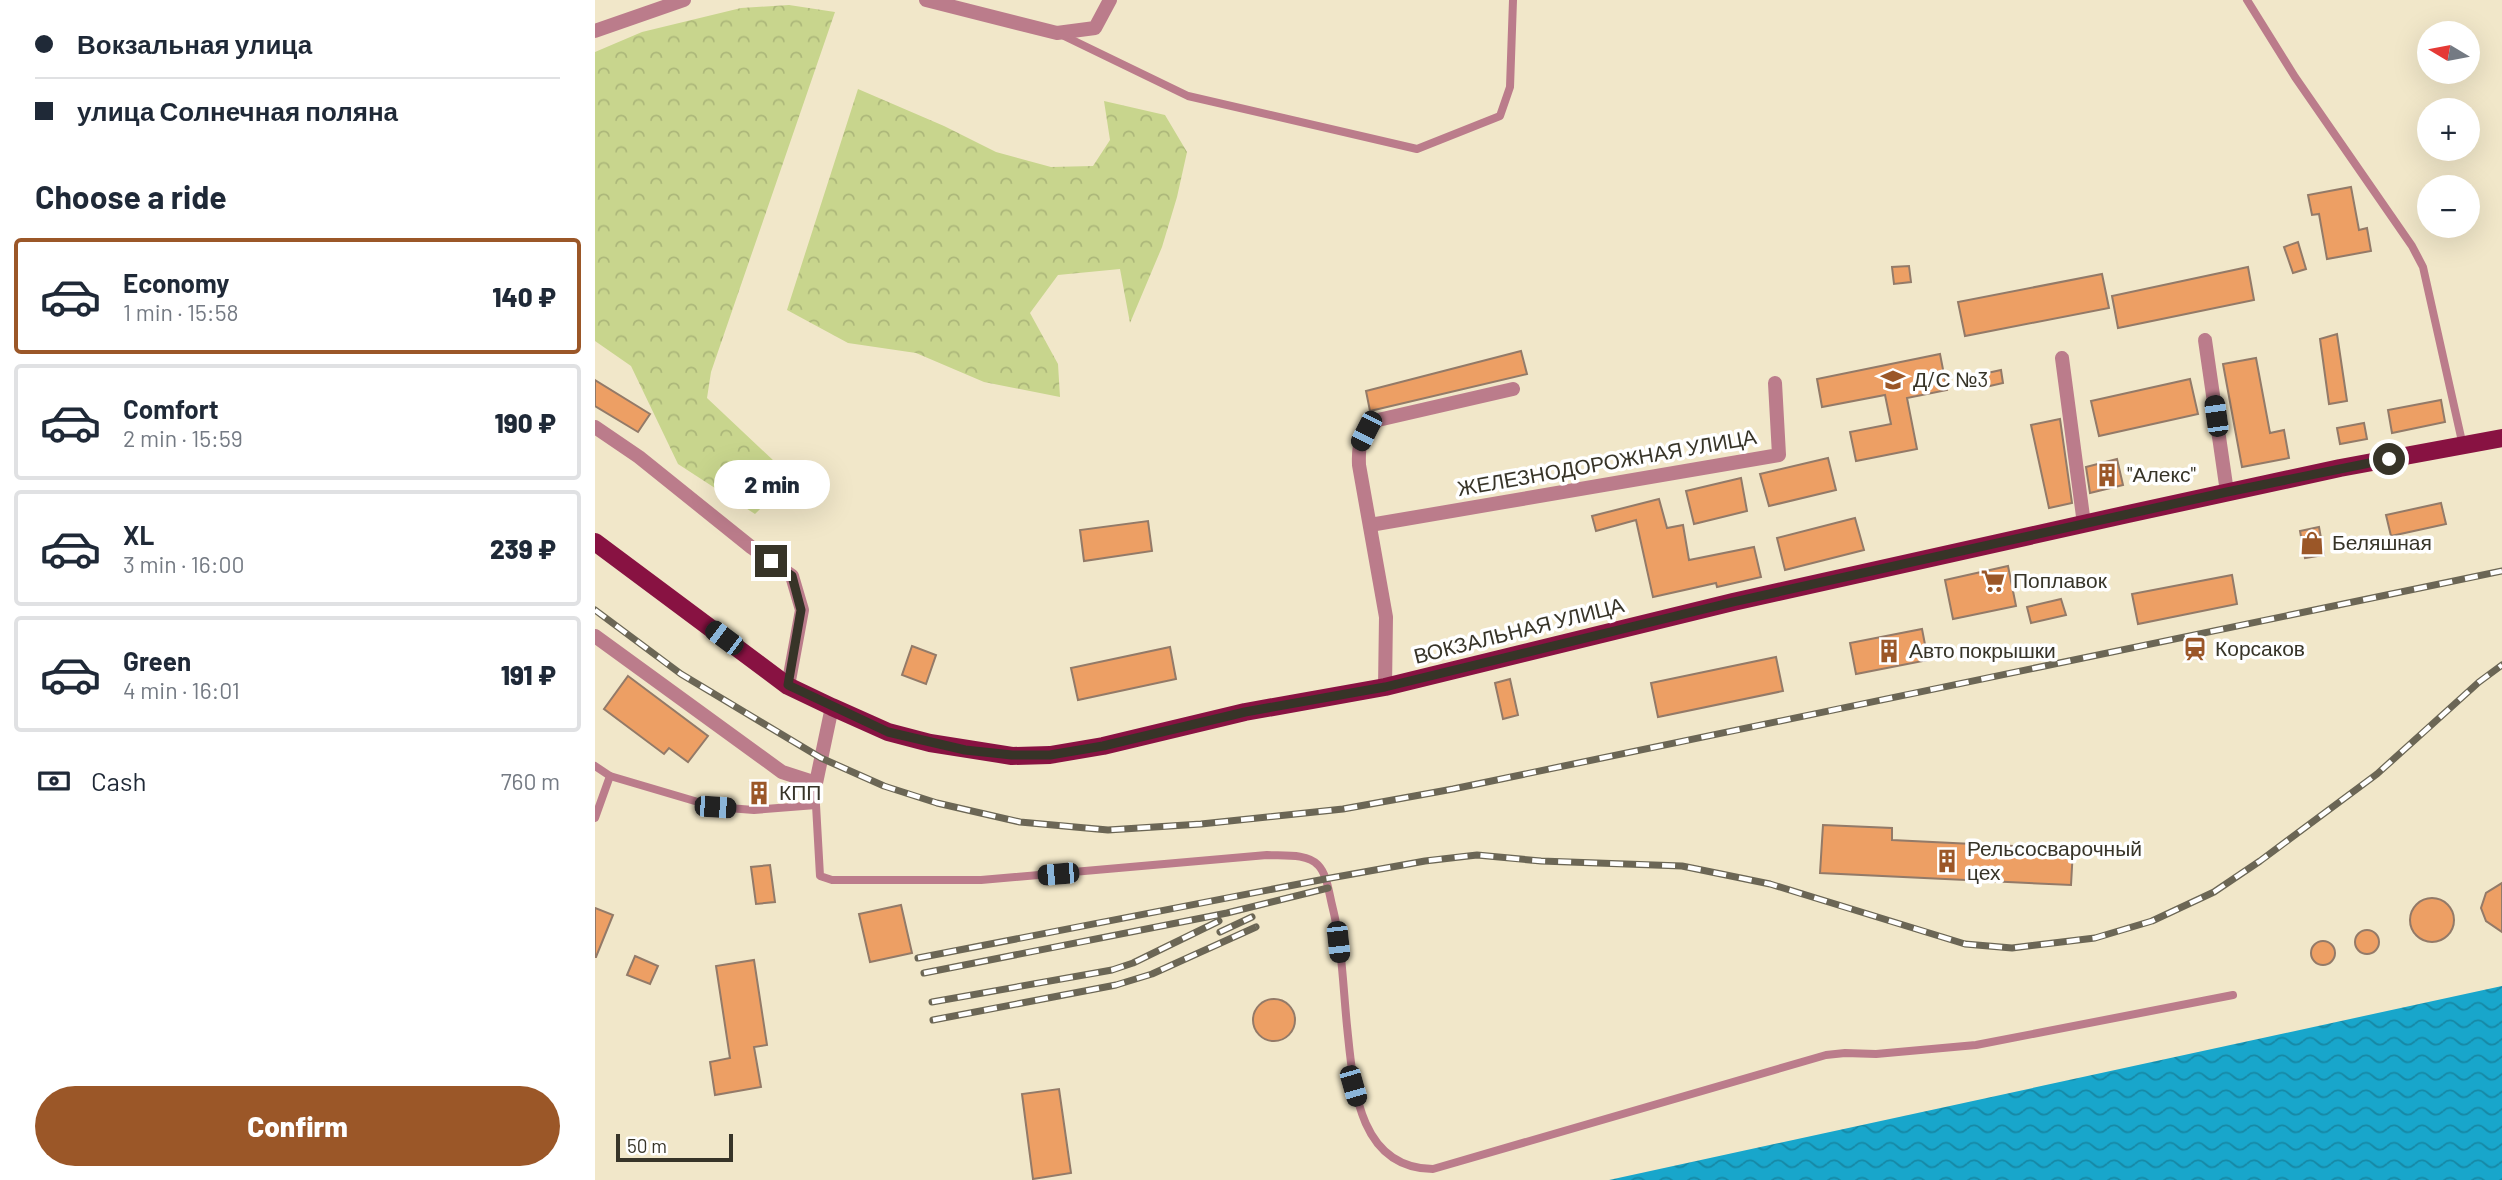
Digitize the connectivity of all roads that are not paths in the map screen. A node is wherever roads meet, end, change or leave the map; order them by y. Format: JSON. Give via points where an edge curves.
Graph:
{"nodes":[{"id":1,"x":684,"y":0,"type":"edge"},
{"id":2,"x":926,"y":0,"type":"edge"},
{"id":3,"x":1110,"y":0,"type":"edge"},
{"id":4,"x":1513,"y":0,"type":"edge"},
{"id":5,"x":2247,"y":0,"type":"edge"},
{"id":6,"x":595,"y":31,"type":"edge"},
{"id":7,"x":1057,"y":33,"type":"junction"},
{"id":8,"x":2205,"y":340,"type":"dead end"},
{"id":9,"x":2062,"y":359,"type":"dead end"},
{"id":10,"x":1775,"y":383,"type":"dead end"},
{"id":11,"x":1513,"y":389,"type":"dead end"},
{"id":12,"x":595,"y":427,"type":"edge"},
{"id":13,"x":2502,"y":438,"type":"edge"},
{"id":14,"x":2463,"y":446,"type":"junction"},
{"id":15,"x":2227,"y":492,"type":"junction"},
{"id":16,"x":1370,"y":524,"type":"junction"},
{"id":17,"x":2084,"y":524,"type":"junction"},
{"id":18,"x":595,"y":542,"type":"edge"},
{"id":19,"x":595,"y":636,"type":"edge"},
{"id":20,"x":788,"y":685,"type":"junction"},
{"id":21,"x":1385,"y":687,"type":"junction"},
{"id":22,"x":832,"y":707,"type":"junction"},
{"id":23,"x":595,"y":766,"type":"edge"},
{"id":24,"x":610,"y":776,"type":"junction"},
{"id":25,"x":816,"y":783,"type":"junction"},
{"id":26,"x":816,"y":805,"type":"junction"},
{"id":27,"x":595,"y":818,"type":"edge"},
{"id":28,"x":2233,"y":995,"type":"dead end"}],
"edges":[{"from":1,"to":6,"type":"street"},
{"from":2,"to":7,"type":"street"},
{"from":3,"to":7,"type":"street","via":[[1095,27]]},
{"from":4,"to":7,"type":"lane","via":[[1510,87],[1500,116],[1417,149],[1188,96]]},
{"from":5,"to":14,"type":"lane","via":[[2423,267]]},
{"from":8,"to":15,"type":"street"},
{"from":9,"to":17,"type":"street"},
{"from":10,"to":16,"type":"street","name":"ЖЕЛЕЗНОДОРОЖНАЯ УЛИЦА","via":[[1779,456]]},
{"from":11,"to":16,"type":"street","via":[[1378,420],[1366,431],[1358,446]]},
{"from":12,"to":20,"type":"street","via":[[792,576],[801,610]]},
{"from":13,"to":14,"type":"main road","name":"ВОКЗАЛЬНАЯ УЛИЦА"},
{"from":14,"to":15,"type":"main road","name":"ВОКЗАЛЬНАЯ УЛИЦА"},
{"from":15,"to":17,"type":"main road","name":"ВОКЗАЛЬНАЯ УЛИЦА"},
{"from":16,"to":21,"type":"street","via":[[1386,617]]},
{"from":17,"to":21,"type":"main road","name":"ВОКЗАЛЬНАЯ УЛИЦА","via":[[1733,602]]},
{"from":18,"to":20,"type":"main road","name":"ВОКЗАЛЬНАЯ УЛИЦА"},
{"from":19,"to":25,"type":"street","via":[[782,772]]},
{"from":20,"to":22,"type":"main road","name":"ВОКЗАЛЬНАЯ УЛИЦА"},
{"from":21,"to":22,"type":"main road","name":"ВОКЗАЛЬНАЯ УЛИЦА","via":[[1050,755],[1012,755],[930,743],[888,732]]},
{"from":22,"to":25,"type":"street"},
{"from":23,"to":24,"type":"lane"},
{"from":24,"to":26,"type":"lane","via":[[715,807],[754,810]]},
{"from":24,"to":27,"type":"lane"},
{"from":25,"to":26,"type":"lane"},
{"from":26,"to":28,"type":"lane","via":[[820,876],[832,880],[981,880],[1267,855],[1308,858],[1325,879],[1335,918],[1353,1086],[1362,1117],[1375,1142],[1395,1160],[1418,1169],[1433,1169],[1826,1055],[1976,1045]]}]}
